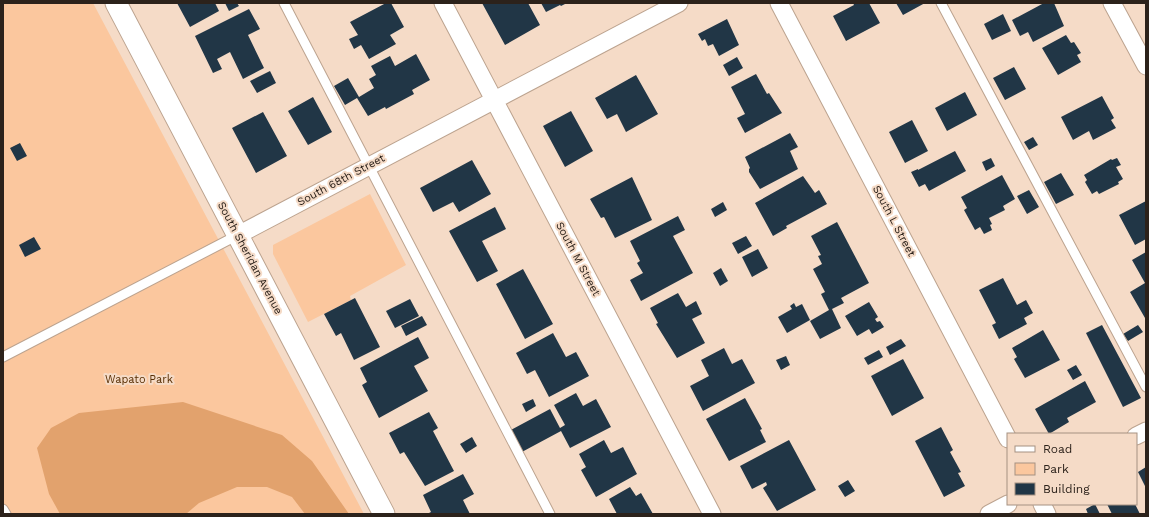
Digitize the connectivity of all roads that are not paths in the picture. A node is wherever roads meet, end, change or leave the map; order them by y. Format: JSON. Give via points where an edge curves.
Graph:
{"nodes":[{"id":1,"x":116,"y":3,"type":"edge"},
{"id":2,"x":284,"y":3,"type":"edge"},
{"id":3,"x":443,"y":3,"type":"edge"},
{"id":4,"x":679,"y":3,"type":"edge"},
{"id":5,"x":779,"y":3,"type":"edge"},
{"id":6,"x":941,"y":3,"type":"edge"},
{"id":7,"x":1112,"y":3,"type":"edge"},
{"id":8,"x":1146,"y":66,"type":"edge"},
{"id":9,"x":494,"y":100,"type":"junction"},
{"id":10,"x":370,"y":165,"type":"junction"},
{"id":11,"x":238,"y":235,"type":"junction"},
{"id":12,"x":3,"y":357,"type":"edge"},
{"id":13,"x":1146,"y":387,"type":"edge"},
{"id":14,"x":1146,"y":431,"type":"edge"},
{"id":15,"x":1137,"y":436,"type":"edge"},
{"id":16,"x":1007,"y":437,"type":"edge"},
{"id":17,"x":1007,"y":505,"type":"edge"},
{"id":18,"x":1042,"y":505,"type":"edge"},
{"id":19,"x":3,"y":509,"type":"edge"},
{"id":20,"x":6,"y":514,"type":"edge"},
{"id":21,"x":384,"y":514,"type":"edge"},
{"id":22,"x":550,"y":514,"type":"edge"},
{"id":23,"x":712,"y":514,"type":"edge"},
{"id":24,"x":990,"y":514,"type":"edge"},
{"id":25,"x":1047,"y":514,"type":"edge"}],
"edges":[{"from":1,"to":11,"type":"street","name":"South Sheridan Avenue"},
{"from":2,"to":10,"type":"lane"},
{"from":3,"to":9,"type":"street","name":"South M Street"},
{"from":4,"to":9,"type":"street","name":"South 68th Street"},
{"from":5,"to":16,"type":"street","name":"South L Street"},
{"from":6,"to":13,"type":"lane"},
{"from":7,"to":8,"type":"street"},
{"from":9,"to":10,"type":"street","name":"South 68th Street"},
{"from":9,"to":23,"type":"street","name":"South M Street"},
{"from":10,"to":11,"type":"street","name":"South 68th Street"},
{"from":10,"to":22,"type":"lane"},
{"from":11,"to":12,"type":"lane","name":"South 68th Street"},
{"from":11,"to":21,"type":"street","name":"South Sheridan Avenue"},
{"from":14,"to":15,"type":"street"},
{"from":17,"to":24,"type":"street"},
{"from":18,"to":25,"type":"street"},
{"from":19,"to":20,"type":"lane"}]}
